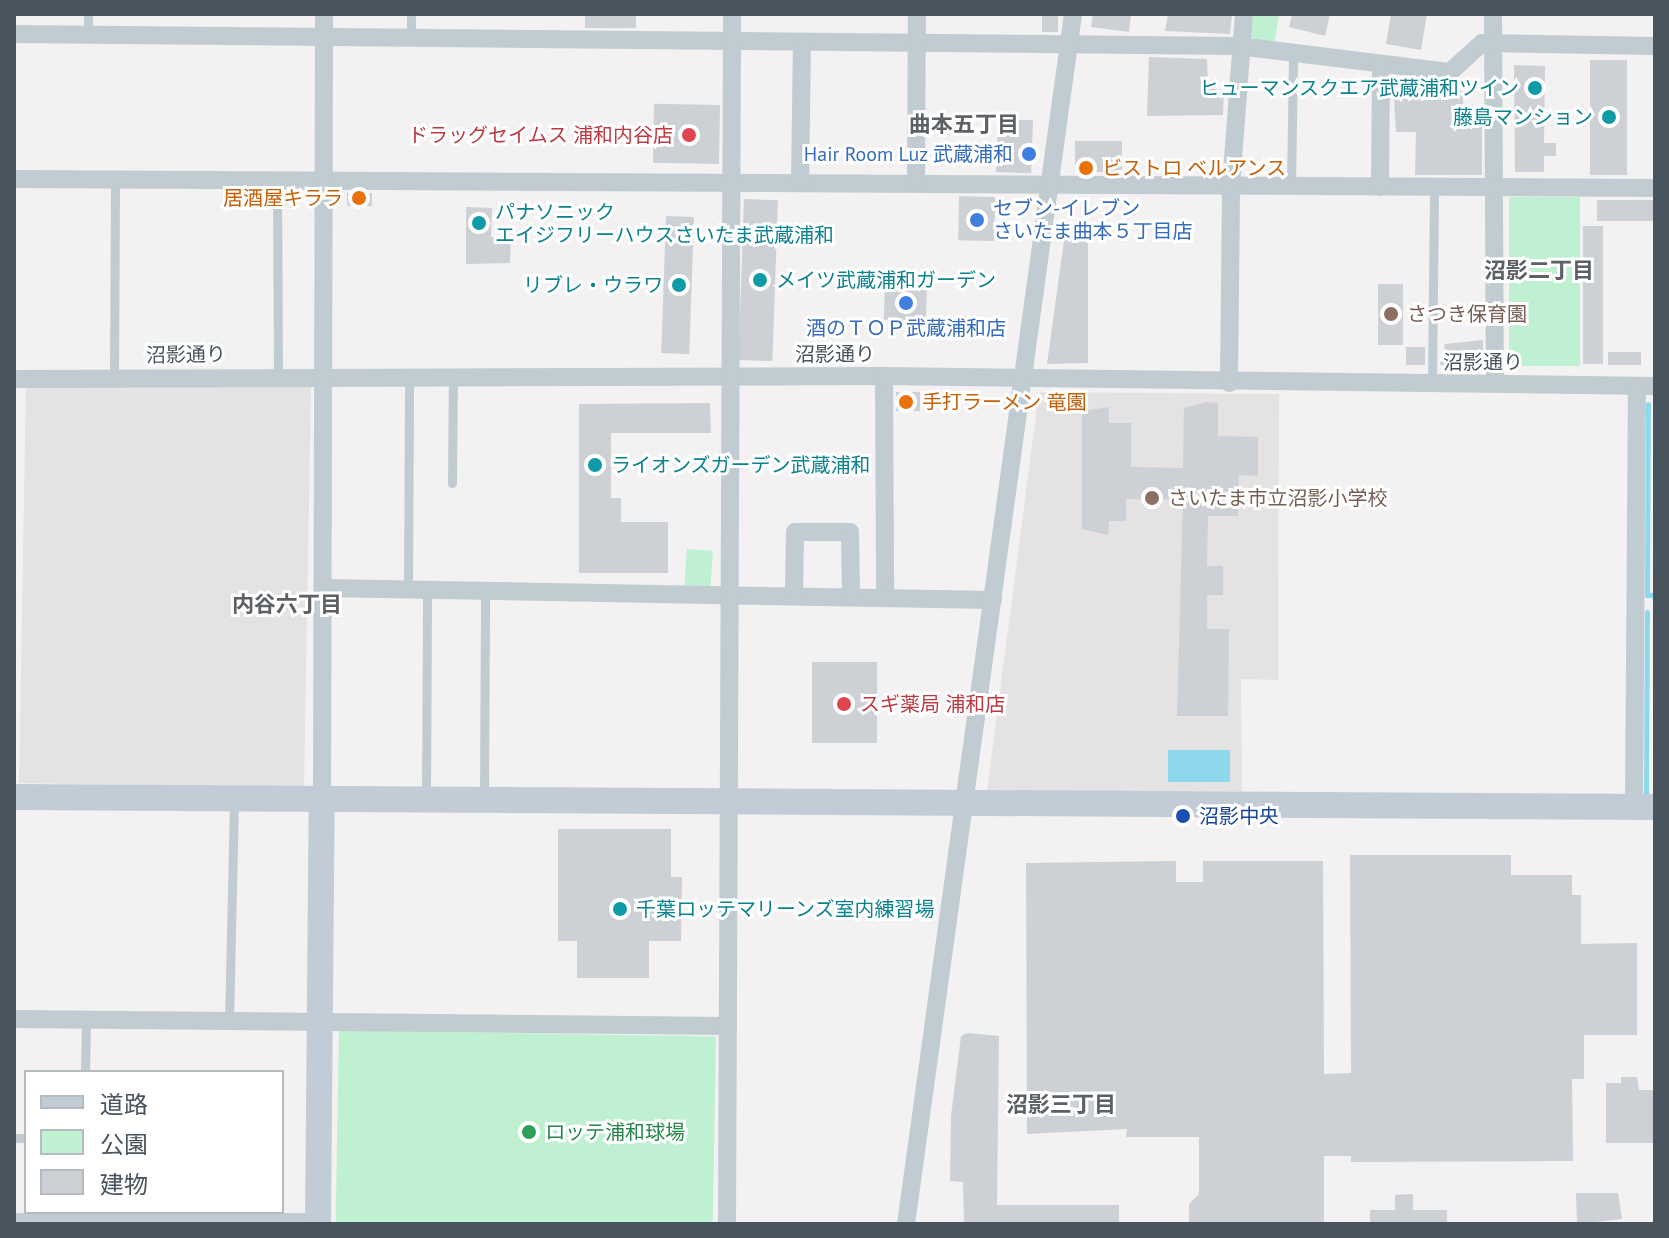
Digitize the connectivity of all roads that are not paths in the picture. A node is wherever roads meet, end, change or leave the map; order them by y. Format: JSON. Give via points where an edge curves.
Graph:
{"nodes":[{"id":1,"x":88,"y":14,"type":"edge"},
{"id":2,"x":324,"y":14,"type":"edge"},
{"id":3,"x":411,"y":14,"type":"edge"},
{"id":4,"x":732,"y":14,"type":"edge"},
{"id":5,"x":917,"y":14,"type":"edge"},
{"id":6,"x":1073,"y":14,"type":"edge"},
{"id":7,"x":1244,"y":14,"type":"edge"},
{"id":8,"x":1493,"y":14,"type":"edge"},
{"id":9,"x":14,"y":34,"type":"edge"},
{"id":10,"x":88,"y":34,"type":"junction"},
{"id":11,"x":324,"y":37,"type":"junction"},
{"id":12,"x":411,"y":39,"type":"junction"},
{"id":13,"x":1493,"y":43,"type":"junction"},
{"id":14,"x":1069,"y":44,"type":"junction"},
{"id":15,"x":731,"y":46,"type":"junction"},
{"id":16,"x":802,"y":46,"type":"junction"},
{"id":17,"x":1238,"y":46,"type":"junction"},
{"id":18,"x":1655,"y":46,"type":"edge"},
{"id":19,"x":917,"y":47,"type":"junction"},
{"id":20,"x":1293,"y":52,"type":"junction"},
{"id":21,"x":1381,"y":64,"type":"junction"},
{"id":22,"x":14,"y":179,"type":"edge"},
{"id":23,"x":115,"y":180,"type":"junction"},
{"id":24,"x":277,"y":180,"type":"junction"},
{"id":25,"x":324,"y":181,"type":"junction"},
{"id":26,"x":731,"y":183,"type":"junction"},
{"id":27,"x":800,"y":183,"type":"junction"},
{"id":28,"x":916,"y":183,"type":"junction"},
{"id":29,"x":1048,"y":186,"type":"junction"},
{"id":30,"x":1231,"y":186,"type":"junction"},
{"id":31,"x":1291,"y":186,"type":"junction"},
{"id":32,"x":1380,"y":187,"type":"junction"},
{"id":33,"x":1494,"y":187,"type":"junction"},
{"id":34,"x":1434,"y":188,"type":"junction"},
{"id":35,"x":1655,"y":188,"type":"edge"},
{"id":36,"x":278,"y":376,"type":"junction"},
{"id":37,"x":323,"y":376,"type":"junction"},
{"id":38,"x":409,"y":376,"type":"junction"},
{"id":39,"x":453,"y":376,"type":"junction"},
{"id":40,"x":730,"y":376,"type":"junction"},
{"id":41,"x":884,"y":376,"type":"junction"},
{"id":42,"x":114,"y":378,"type":"junction"},
{"id":43,"x":14,"y":379,"type":"edge"},
{"id":44,"x":1023,"y":382,"type":"junction"},
{"id":45,"x":1229,"y":383,"type":"junction"},
{"id":46,"x":1432,"y":384,"type":"junction"},
{"id":47,"x":1495,"y":384,"type":"junction"},
{"id":48,"x":1646,"y":386,"type":"edge"},
{"id":49,"x":452,"y":483,"type":"dead end"},
{"id":50,"x":323,"y":588,"type":"junction"},
{"id":51,"x":417,"y":589,"type":"junction"},
{"id":52,"x":485,"y":590,"type":"junction"},
{"id":53,"x":729,"y":593,"type":"junction"},
{"id":54,"x":794,"y":594,"type":"junction"},
{"id":55,"x":851,"y":594,"type":"junction"},
{"id":56,"x":885,"y":595,"type":"junction"},
{"id":57,"x":993,"y":600,"type":"junction"},
{"id":58,"x":1636,"y":604,"type":"junction"},
{"id":59,"x":1655,"y":604,"type":"edge"},
{"id":60,"x":14,"y":797,"type":"edge"},
{"id":61,"x":234,"y":800,"type":"junction"},
{"id":62,"x":322,"y":800,"type":"junction"},
{"id":63,"x":484,"y":801,"type":"junction"},
{"id":64,"x":426,"y":802,"type":"junction"},
{"id":65,"x":729,"y":804,"type":"junction"},
{"id":66,"x":965,"y":804,"type":"junction"},
{"id":67,"x":1644,"y":807,"type":"edge"},
{"id":68,"x":14,"y":1019,"type":"edge"},
{"id":69,"x":86,"y":1019,"type":"junction"},
{"id":70,"x":229,"y":1022,"type":"junction"},
{"id":71,"x":319,"y":1023,"type":"junction"},
{"id":72,"x":728,"y":1026,"type":"junction"},
{"id":73,"x":85,"y":1070,"type":"edge"},
{"id":74,"x":85,"y":1217,"type":"edge"},
{"id":75,"x":14,"y":1222,"type":"edge"},
{"id":76,"x":318,"y":1223,"type":"edge"},
{"id":77,"x":727,"y":1224,"type":"edge"},
{"id":78,"x":906,"y":1224,"type":"edge"}],
"edges":[{"from":1,"to":10,"type":"lane"},
{"from":2,"to":11,"type":"street"},
{"from":3,"to":12,"type":"lane"},
{"from":4,"to":15,"type":"street"},
{"from":5,"to":19,"type":"street"},
{"from":6,"to":14,"type":"street"},
{"from":7,"to":17,"type":"street"},
{"from":8,"to":13,"type":"street"},
{"from":9,"to":10,"type":"street"},
{"from":10,"to":11,"type":"street"},
{"from":11,"to":12,"type":"street"},
{"from":11,"to":25,"type":"street"},
{"from":12,"to":15,"type":"street"},
{"from":13,"to":18,"type":"street"},
{"from":13,"to":21,"type":"street","via":[[1482,43],[1450,72]]},
{"from":13,"to":33,"type":"street"},
{"from":14,"to":17,"type":"street"},
{"from":14,"to":19,"type":"street"},
{"from":14,"to":29,"type":"street"},
{"from":15,"to":16,"type":"street"},
{"from":15,"to":26,"type":"street"},
{"from":16,"to":19,"type":"street"},
{"from":16,"to":27,"type":"street"},
{"from":17,"to":20,"type":"street"},
{"from":17,"to":30,"type":"street"},
{"from":19,"to":28,"type":"street"},
{"from":20,"to":21,"type":"street"},
{"from":20,"to":31,"type":"lane"},
{"from":21,"to":32,"type":"street"},
{"from":22,"to":23,"type":"street"},
{"from":23,"to":24,"type":"street"},
{"from":23,"to":42,"type":"lane"},
{"from":24,"to":25,"type":"street"},
{"from":24,"to":36,"type":"lane"},
{"from":25,"to":26,"type":"street"},
{"from":25,"to":37,"type":"street"},
{"from":26,"to":27,"type":"street"},
{"from":26,"to":40,"type":"street"},
{"from":27,"to":28,"type":"street"},
{"from":28,"to":29,"type":"street"},
{"from":29,"to":30,"type":"street"},
{"from":29,"to":44,"type":"street"},
{"from":30,"to":31,"type":"street"},
{"from":30,"to":45,"type":"street"},
{"from":31,"to":32,"type":"street"},
{"from":32,"to":34,"type":"street"},
{"from":33,"to":34,"type":"street"},
{"from":33,"to":35,"type":"street"},
{"from":33,"to":47,"type":"street"},
{"from":34,"to":46,"type":"lane"},
{"from":36,"to":37,"type":"street","name":"沼影通り"},
{"from":36,"to":42,"type":"street","name":"沼影通り"},
{"from":37,"to":38,"type":"street","name":"沼影通り"},
{"from":37,"to":50,"type":"street"},
{"from":38,"to":39,"type":"street","name":"沼影通り"},
{"from":38,"to":51,"type":"lane"},
{"from":39,"to":40,"type":"street","name":"沼影通り"},
{"from":39,"to":49,"type":"lane"},
{"from":40,"to":41,"type":"street","name":"沼影通り"},
{"from":40,"to":53,"type":"street"},
{"from":41,"to":44,"type":"street","name":"沼影通り"},
{"from":41,"to":56,"type":"street"},
{"from":42,"to":43,"type":"street","name":"沼影通り"},
{"from":44,"to":45,"type":"street","name":"沼影通り"},
{"from":44,"to":57,"type":"street"},
{"from":45,"to":46,"type":"street","name":"沼影通り"},
{"from":46,"to":47,"type":"street","name":"沼影通り"},
{"from":47,"to":48,"type":"street","name":"沼影通り"},
{"from":48,"to":58,"type":"street"},
{"from":50,"to":51,"type":"street"},
{"from":50,"to":62,"type":"street"},
{"from":51,"to":52,"type":"street"},
{"from":51,"to":64,"type":"lane"},
{"from":52,"to":53,"type":"street"},
{"from":52,"to":63,"type":"lane"},
{"from":53,"to":54,"type":"street"},
{"from":53,"to":65,"type":"street"},
{"from":54,"to":55,"type":"street"},
{"from":54,"to":55,"type":"street","via":[[795,532],[850,532]]},
{"from":55,"to":56,"type":"street"},
{"from":56,"to":57,"type":"street"},
{"from":57,"to":66,"type":"street"},
{"from":58,"to":59,"type":"street"},
{"from":58,"to":67,"type":"street"},
{"from":60,"to":61,"type":"street"},
{"from":61,"to":62,"type":"street"},
{"from":61,"to":70,"type":"lane"},
{"from":62,"to":64,"type":"street"},
{"from":62,"to":71,"type":"street"},
{"from":63,"to":64,"type":"street"},
{"from":63,"to":65,"type":"street"},
{"from":65,"to":66,"type":"street"},
{"from":65,"to":72,"type":"street"},
{"from":66,"to":67,"type":"street"},
{"from":66,"to":78,"type":"street"},
{"from":68,"to":69,"type":"street"},
{"from":69,"to":70,"type":"street"},
{"from":69,"to":73,"type":"lane"},
{"from":70,"to":71,"type":"street"},
{"from":71,"to":72,"type":"street"},
{"from":71,"to":76,"type":"street"},
{"from":72,"to":77,"type":"street"},
{"from":74,"to":75,"type":"street"},
{"from":74,"to":76,"type":"street"}]}
